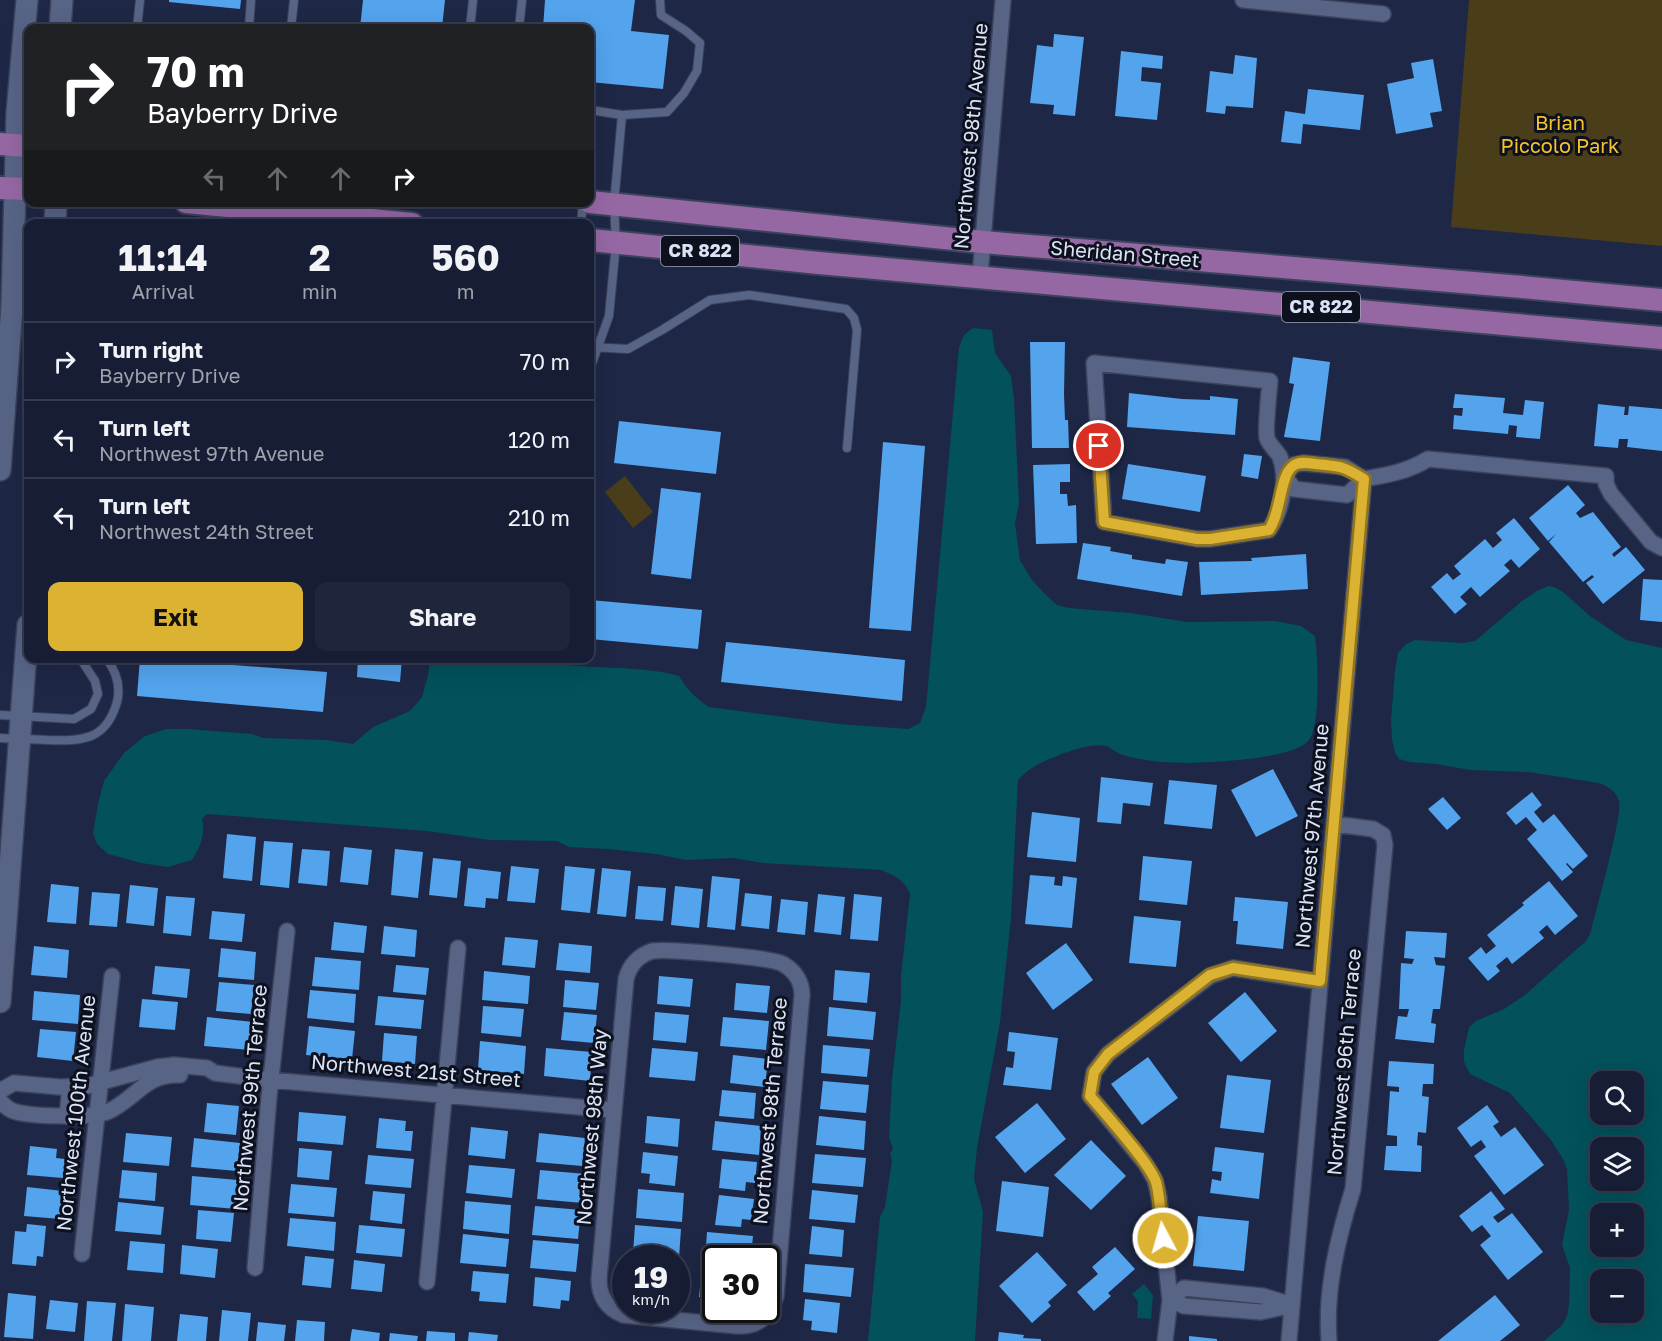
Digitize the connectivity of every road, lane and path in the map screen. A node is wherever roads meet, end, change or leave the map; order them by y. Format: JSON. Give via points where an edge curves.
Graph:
{"nodes":[{"id":1,"x":27,"y":0,"type":"edge"},
{"id":2,"x":62,"y":0,"type":"edge"},
{"id":3,"x":140,"y":0,"type":"edge"},
{"id":4,"x":251,"y":0,"type":"edge"},
{"id":5,"x":294,"y":0,"type":"edge"},
{"id":6,"x":473,"y":0,"type":"edge"},
{"id":7,"x":522,"y":0,"type":"edge"},
{"id":8,"x":660,"y":0,"type":"edge"},
{"id":9,"x":1003,"y":0,"type":"edge"},
{"id":10,"x":1243,"y":0,"type":"edge"},
{"id":11,"x":1383,"y":14,"type":"dead end"},
{"id":12,"x":25,"y":24,"type":"edge"},
{"id":13,"x":60,"y":24,"type":"edge"},
{"id":14,"x":137,"y":24,"type":"edge"},
{"id":15,"x":249,"y":24,"type":"edge"},
{"id":16,"x":291,"y":24,"type":"edge"},
{"id":17,"x":470,"y":24,"type":"edge"},
{"id":18,"x":519,"y":24,"type":"edge"},
{"id":19,"x":24,"y":33,"type":"edge"},
{"id":20,"x":594,"y":111,"type":"edge"},
{"id":21,"x":622,"y":115,"type":"junction"},
{"id":22,"x":14,"y":145,"type":"edge"},
{"id":23,"x":14,"y":189,"type":"edge"},
{"id":24,"x":594,"y":202,"type":"edge"},
{"id":25,"x":614,"y":204,"type":"junction"},
{"id":26,"x":237,"y":207,"type":"edge"},
{"id":27,"x":361,"y":219,"type":"edge"},
{"id":28,"x":594,"y":240,"type":"edge"},
{"id":29,"x":983,"y":242,"type":"junction"},
{"id":30,"x":616,"y":243,"type":"junction"},
{"id":31,"x":980,"y":276,"type":"junction"},
{"id":32,"x":1662,"y":285,"type":"edge"},
{"id":33,"x":1522,"y":286,"type":"junction"},
{"id":34,"x":1662,"y":300,"type":"edge"},
{"id":35,"x":1662,"y":338,"type":"edge"},
{"id":36,"x":594,"y":345,"type":"edge"},
{"id":37,"x":594,"y":347,"type":"edge"},
{"id":38,"x":847,"y":448,"type":"dead end"},
{"id":39,"x":0,"y":470,"type":"edge"},
{"id":40,"x":1285,"y":477,"type":"junction"},
{"id":41,"x":1364,"y":479,"type":"junction"},
{"id":42,"x":1662,"y":548,"type":"edge"},
{"id":43,"x":25,"y":663,"type":"edge"},
{"id":44,"x":83,"y":663,"type":"edge"},
{"id":45,"x":110,"y":663,"type":"edge"},
{"id":46,"x":0,"y":715,"type":"edge"},
{"id":47,"x":22,"y":716,"type":"junction"},
{"id":48,"x":10,"y":738,"type":"edge"},
{"id":49,"x":1335,"y":824,"type":"junction"},
{"id":50,"x":287,"y":931,"type":"dead end"},
{"id":51,"x":458,"y":948,"type":"dead end"},
{"id":52,"x":639,"y":957,"type":"joint"},
{"id":53,"x":112,"y":976,"type":"dead end"},
{"id":54,"x":1320,"y":981,"type":"junction"},
{"id":55,"x":0,"y":1002,"type":"edge"},
{"id":56,"x":215,"y":1073,"type":"junction"},
{"id":57,"x":270,"y":1080,"type":"junction"},
{"id":58,"x":100,"y":1083,"type":"junction"},
{"id":59,"x":70,"y":1087,"type":"junction"},
{"id":60,"x":0,"y":1091,"type":"edge"},
{"id":61,"x":443,"y":1094,"type":"junction"},
{"id":62,"x":0,"y":1101,"type":"edge"},
{"id":63,"x":614,"y":1110,"type":"junction"},
{"id":64,"x":97,"y":1115,"type":"junction"},
{"id":65,"x":67,"y":1116,"type":"junction"},
{"id":66,"x":82,"y":1254,"type":"dead end"},
{"id":67,"x":255,"y":1268,"type":"dead end"},
{"id":68,"x":427,"y":1282,"type":"dead end"},
{"id":69,"x":1170,"y":1300,"type":"junction"},
{"id":70,"x":606,"y":1304,"type":"joint"},
{"id":71,"x":1292,"y":1305,"type":"junction"},
{"id":72,"x":1165,"y":1341,"type":"edge"},
{"id":73,"x":1289,"y":1341,"type":"edge"},
{"id":74,"x":1329,"y":1341,"type":"edge"}],
"edges":[{"from":1,"to":12,"type":"main road"},
{"from":2,"to":13,"type":"main road"},
{"from":3,"to":14,"type":"lane"},
{"from":4,"to":15,"type":"lane"},
{"from":5,"to":16,"type":"lane"},
{"from":6,"to":17,"type":"lane"},
{"from":7,"to":18,"type":"lane"},
{"from":8,"to":21,"type":"lane","via":[[661,15],[700,43],[697,71],[667,112]]},
{"from":9,"to":29,"type":"street","name":"Northwest 98th Avenue"},
{"from":10,"to":11,"type":"street"},
{"from":19,"to":22,"type":"main road"},
{"from":20,"to":21,"type":"lane"},
{"from":21,"to":25,"type":"lane"},
{"from":22,"to":23,"type":"main road"},
{"from":23,"to":39,"type":"main road","via":[[12,306]]},
{"from":24,"to":25,"type":"main road","name":"Sheridan Street","number":"CR 822"},
{"from":25,"to":29,"type":"main road","name":"Sheridan Street","number":"CR 822"},
{"from":25,"to":30,"type":"lane"},
{"from":26,"to":27,"type":"main road"},
{"from":28,"to":30,"type":"main road","name":"Sheridan Street","number":"CR 822"},
{"from":29,"to":31,"type":"street","name":"Northwest 98th Avenue"},
{"from":29,"to":33,"type":"main road","name":"Sheridan Street","number":"CR 822"},
{"from":30,"to":31,"type":"main road","name":"Sheridan Street","number":"CR 822"},
{"from":30,"to":36,"type":"lane","via":[[609,316]]},
{"from":31,"to":35,"type":"main road","name":"Sheridan Street","number":"CR 822"},
{"from":32,"to":33,"type":"main road"},
{"from":33,"to":34,"type":"main road","name":"Sheridan Street","number":"CR 822"},
{"from":37,"to":38,"type":"lane","via":[[628,348],[710,300],[749,295],[846,309],[857,330]]},
{"from":40,"to":40,"type":"street","via":[[1269,530],[1197,539],[1104,522],[1094,363],[1270,381],[1267,438],[1279,456]]},
{"from":40,"to":41,"type":"street","via":[[1293,465],[1302,463],[1345,467]]},
{"from":40,"to":41,"type":"street","via":[[1294,489],[1347,495]]},
{"from":41,"to":42,"type":"street","via":[[1412,469],[1428,459],[1606,476],[1611,494],[1651,542]]},
{"from":41,"to":49,"type":"street","name":"Northwest 97th Avenue"},
{"from":43,"to":47,"type":"main road"},
{"from":44,"to":47,"type":"lane","via":[[98,694],[91,709],[74,719]]},
{"from":45,"to":48,"type":"lane","via":[[120,692],[113,714],[100,732],[79,741]]},
{"from":46,"to":47,"type":"lane"},
{"from":47,"to":48,"type":"main road"},
{"from":48,"to":55,"type":"main road"},
{"from":49,"to":54,"type":"street","name":"Northwest 97th Avenue"},
{"from":49,"to":74,"type":"street","name":"Northwest 96th Terrace","via":[[1373,829],[1383,835],[1385,844],[1353,1189],[1337,1244]]},
{"from":50,"to":57,"type":"street","name":"Northwest 99th Terrace"},
{"from":51,"to":61,"type":"street"},
{"from":52,"to":63,"type":"street","name":"Northwest 98th Way","via":[[626,979]]},
{"from":52,"to":70,"type":"street","name":"Northwest 98th Terrace","via":[[659,950],[769,960],[794,972],[801,985],[776,1296],[770,1312],[750,1326],[633,1317]]},
{"from":53,"to":58,"type":"street","name":"Northwest 100th Avenue"},
{"from":54,"to":69,"type":"street","via":[[1233,968],[1210,975],[1108,1054],[1094,1072],[1090,1096],[1155,1180]]},
{"from":54,"to":71,"type":"street","name":"Northwest 97th Avenue"},
{"from":56,"to":57,"type":"street","name":"Northwest 21st Street"},
{"from":56,"to":58,"type":"street","name":"Northwest 21st Street","via":[[207,1068],[165,1066]]},
{"from":56,"to":64,"type":"street","name":"Northwest 21st Street","via":[[206,1077],[159,1077],[118,1106]]},
{"from":57,"to":61,"type":"street","name":"Northwest 21st Street"},
{"from":57,"to":67,"type":"street","name":"Northwest 99th Terrace"},
{"from":58,"to":59,"type":"street","name":"Northwest 21st Street"},
{"from":58,"to":64,"type":"street","name":"Northwest 100th Avenue"},
{"from":59,"to":60,"type":"street","name":"Northwest 21st Street","via":[[14,1083]]},
{"from":59,"to":65,"type":"street"},
{"from":61,"to":63,"type":"street","name":"Northwest 21st Street"},
{"from":61,"to":68,"type":"street"},
{"from":62,"to":65,"type":"street","name":"Northwest 21st Street","via":[[12,1111]]},
{"from":63,"to":70,"type":"street","name":"Northwest 98th Way","via":[[599,1279]]},
{"from":64,"to":65,"type":"street","name":"Northwest 21st Street"},
{"from":64,"to":66,"type":"street","name":"Northwest 100th Avenue"},
{"from":69,"to":71,"type":"street","via":[[1184,1288],[1263,1296]]},
{"from":69,"to":72,"type":"street"},
{"from":71,"to":73,"type":"street","name":"Northwest 97th Avenue"}]}
